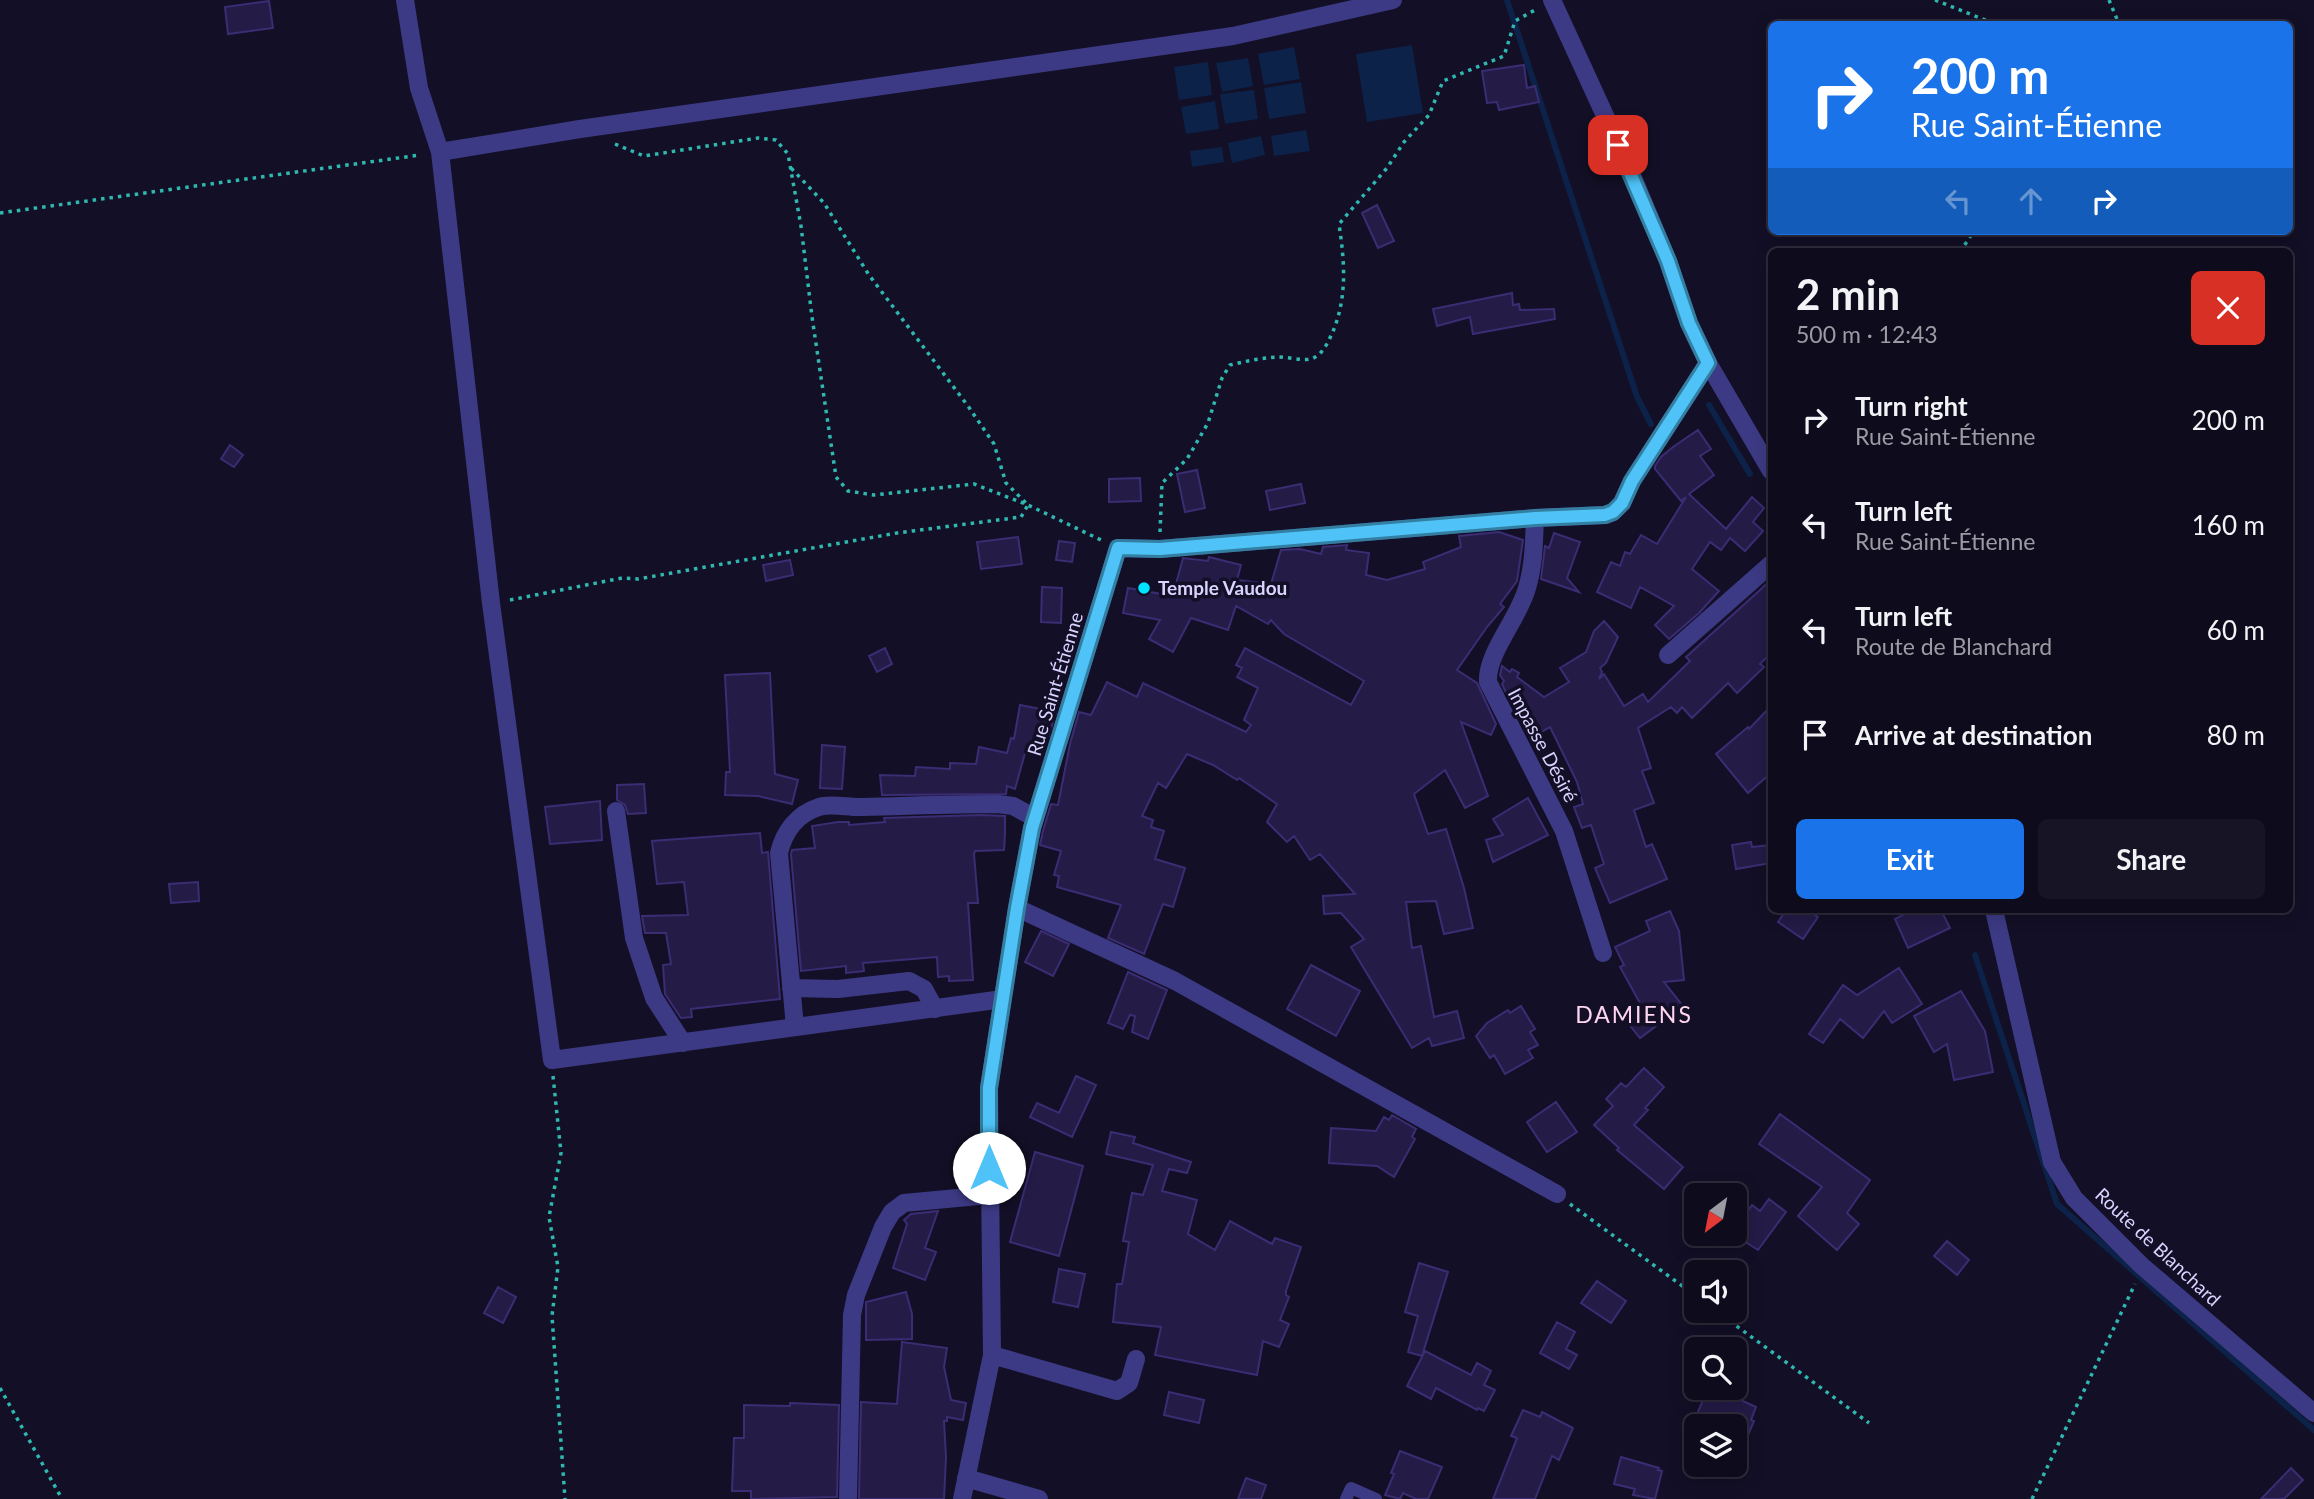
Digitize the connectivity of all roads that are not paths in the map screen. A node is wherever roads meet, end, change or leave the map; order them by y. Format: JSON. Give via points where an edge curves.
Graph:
{"nodes":[{"id":1,"x":405,"y":0,"type":"edge"},
{"id":2,"x":1393,"y":0,"type":"edge"},
{"id":3,"x":1552,"y":1,"type":"edge"},
{"id":4,"x":440,"y":152,"type":"junction"},
{"id":5,"x":1708,"y":363,"type":"junction"},
{"id":6,"x":1768,"y":466,"type":"edge"},
{"id":7,"x":1535,"y":518,"type":"junction"},
{"id":8,"x":1768,"y":567,"type":"edge"},
{"id":9,"x":1668,"y":655,"type":"dead end"},
{"id":10,"x":616,"y":811,"type":"dead end"},
{"id":11,"x":1035,"y":818,"type":"junction"},
{"id":12,"x":1017,"y":908,"type":"junction"},
{"id":13,"x":1995,"y":913,"type":"edge"},
{"id":14,"x":1603,"y":953,"type":"dead end"},
{"id":15,"x":791,"y":988,"type":"junction"},
{"id":16,"x":1003,"y":999,"type":"junction"},
{"id":17,"x":935,"y":1009,"type":"junction"},
{"id":18,"x":795,"y":1027,"type":"junction"},
{"id":19,"x":683,"y":1043,"type":"junction"},
{"id":20,"x":1557,"y":1194,"type":"road end"},
{"id":21,"x":989,"y":1195,"type":"junction"},
{"id":22,"x":992,"y":1355,"type":"junction"},
{"id":23,"x":1136,"y":1359,"type":"dead end"},
{"id":24,"x":2314,"y":1413,"type":"edge"},
{"id":25,"x":966,"y":1478,"type":"junction"},
{"id":26,"x":848,"y":1499,"type":"edge"},
{"id":27,"x":962,"y":1499,"type":"edge"},
{"id":28,"x":1039,"y":1499,"type":"edge"},
{"id":29,"x":1346,"y":1499,"type":"edge"},
{"id":30,"x":1376,"y":1499,"type":"edge"}],
"edges":[{"from":1,"to":4,"type":"street","via":[[419,88]]},
{"from":2,"to":4,"type":"street","via":[[1233,36]]},
{"from":3,"to":5,"type":"street","via":[[1629,168]]},
{"from":4,"to":19,"type":"street","via":[[491,603],[552,1060]]},
{"from":5,"to":6,"type":"street"},
{"from":5,"to":7,"type":"street","via":[[1613,512]]},
{"from":7,"to":11,"type":"street","name":"Rue Saint-Étienne","via":[[1160,549],[1118,548]]},
{"from":7,"to":14,"type":"street","name":"Impasse Désiré","via":[[1527,590],[1487,668],[1488,682],[1564,831]]},
{"from":8,"to":9,"type":"street"},
{"from":10,"to":19,"type":"street","via":[[634,938],[654,998]]},
{"from":11,"to":12,"type":"street","name":"Rue Saint-Étienne"},
{"from":11,"to":15,"type":"street","via":[[998,804],[820,807],[804,815],[790,825],[779,853]]},
{"from":12,"to":16,"type":"street","name":"Rue Saint-Étienne"},
{"from":12,"to":20,"type":"street","via":[[1175,981]]},
{"from":13,"to":24,"type":"street","name":"Route de Blanchard","via":[[2052,1162],[2074,1198],[2142,1266]]},
{"from":15,"to":17,"type":"street","via":[[838,989],[909,981],[923,989]]},
{"from":15,"to":18,"type":"street"},
{"from":16,"to":17,"type":"street"},
{"from":16,"to":21,"type":"street","name":"Rue Saint-Étienne","via":[[989,1088]]},
{"from":17,"to":18,"type":"street"},
{"from":18,"to":19,"type":"street"},
{"from":21,"to":22,"type":"street","name":"Rue Saint-Étienne"},
{"from":21,"to":26,"type":"street","via":[[904,1203],[883,1227],[852,1315]]},
{"from":22,"to":23,"type":"street","via":[[1117,1391],[1129,1384]]},
{"from":22,"to":25,"type":"street","name":"Rue Saint-Étienne"},
{"from":25,"to":27,"type":"street","name":"Rue Saint-Étienne"},
{"from":25,"to":28,"type":"street"},
{"from":29,"to":30,"type":"lane","via":[[1351,1488]]}]}
